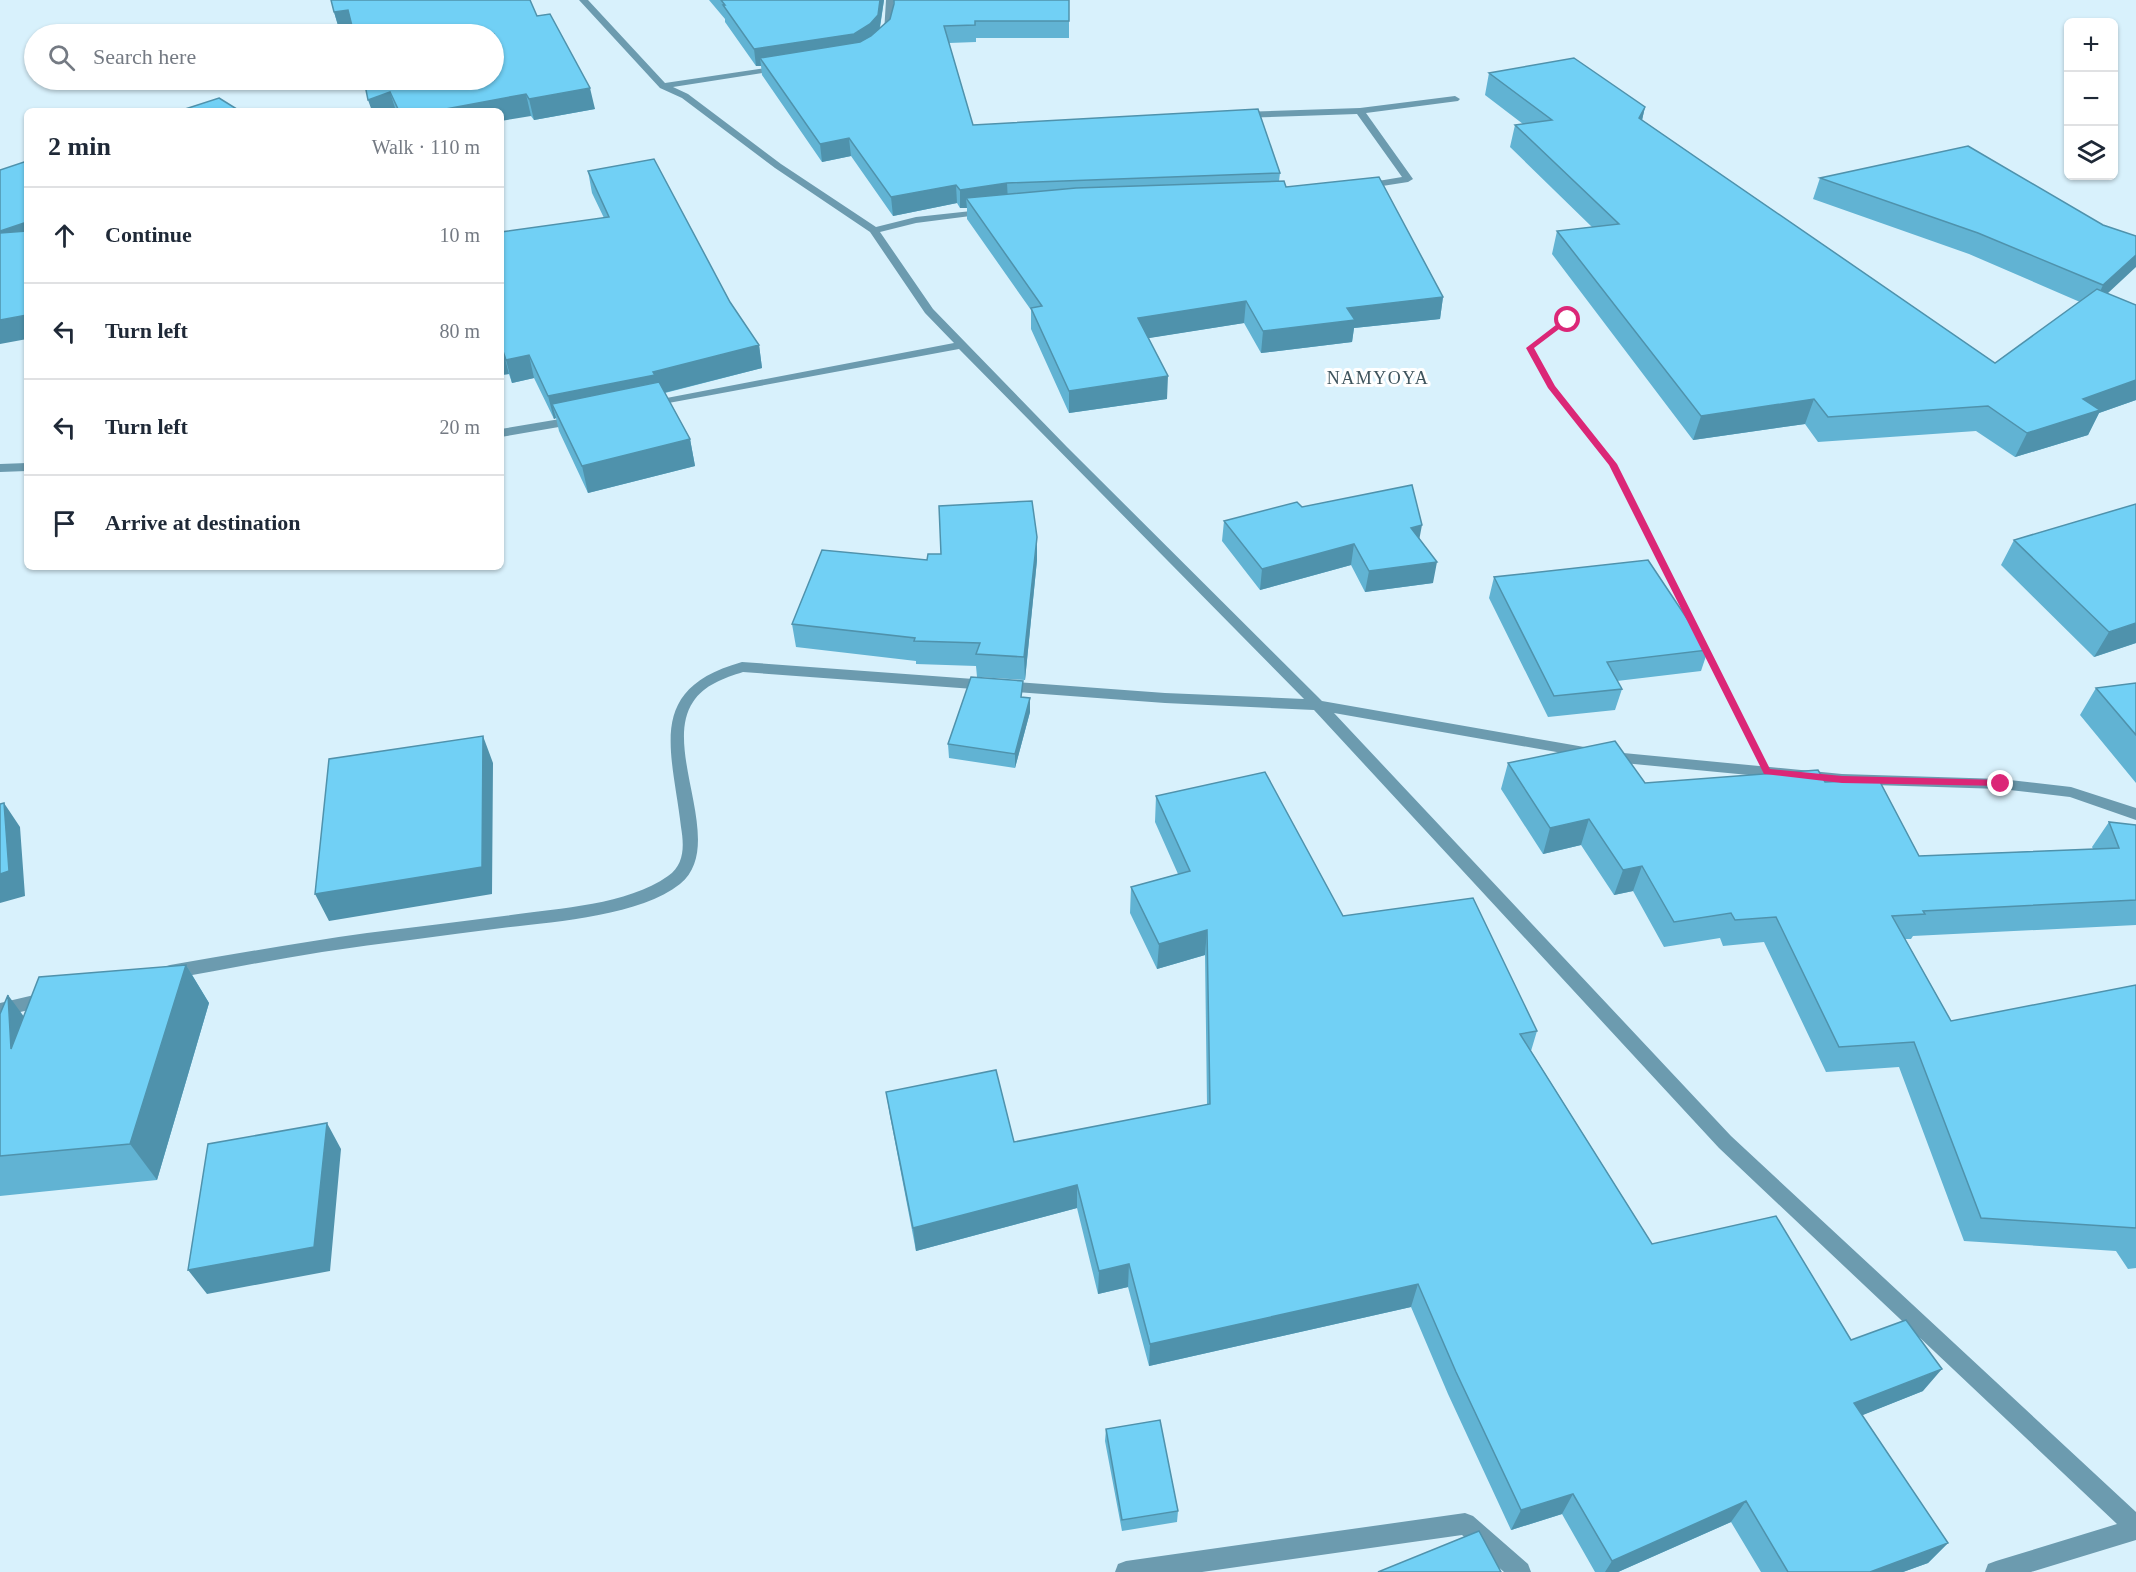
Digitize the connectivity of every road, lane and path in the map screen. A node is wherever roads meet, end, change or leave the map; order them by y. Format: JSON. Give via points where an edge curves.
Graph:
{"nodes":[{"id":1,"x":583,"y":0,"type":"edge"},
{"id":2,"x":890,"y":0,"type":"edge"},
{"id":3,"x":878,"y":46,"type":"edge"},
{"id":4,"x":789,"y":66,"type":"edge"},
{"id":5,"x":663,"y":86,"type":"junction"},
{"id":6,"x":1455,"y":99,"type":"dead end"},
{"id":7,"x":1360,"y":111,"type":"junction"},
{"id":8,"x":1232,"y":115,"type":"edge"},
{"id":9,"x":1355,"y":187,"type":"edge"},
{"id":10,"x":997,"y":209,"type":"edge"},
{"id":11,"x":874,"y":230,"type":"junction"},
{"id":12,"x":1568,"y":320,"type":"dead end"},
{"id":13,"x":962,"y":345,"type":"junction"},
{"id":14,"x":642,"y":407,"type":"edge"},
{"id":15,"x":596,"y":417,"type":"edge"},
{"id":16,"x":504,"y":432,"type":"edge"},
{"id":17,"x":24,"y":467,"type":"edge"},
{"id":18,"x":0,"y":468,"type":"edge"},
{"id":19,"x":1318,"y":705,"type":"junction"},
{"id":20,"x":1767,"y":772,"type":"junction"},
{"id":21,"x":2136,"y":814,"type":"edge"},
{"id":22,"x":158,"y":974,"type":"edge"},
{"id":23,"x":68,"y":994,"type":"edge"},
{"id":24,"x":0,"y":1010,"type":"edge"},
{"id":25,"x":2136,"y":1528,"type":"edge"},
{"id":26,"x":1126,"y":1572,"type":"edge"},
{"id":27,"x":1520,"y":1572,"type":"edge"},
{"id":28,"x":1996,"y":1572,"type":"edge"}],
"edges":[{"from":1,"to":5,"type":"street"},
{"from":2,"to":3,"type":"street","via":[[888,34]]},
{"from":4,"to":5,"type":"street"},
{"from":5,"to":11,"type":"street","via":[[685,96],[778,166]]},
{"from":6,"to":7,"type":"street"},
{"from":7,"to":8,"type":"street"},
{"from":7,"to":9,"type":"street","via":[[1408,179]]},
{"from":10,"to":11,"type":"street"},
{"from":11,"to":13,"type":"street","via":[[929,311]]},
{"from":12,"to":20,"type":"path","via":[[1530,348],[1551,387],[1613,464]]},
{"from":13,"to":14,"type":"street"},
{"from":13,"to":19,"type":"street"},
{"from":15,"to":16,"type":"street"},
{"from":17,"to":18,"type":"street"},
{"from":19,"to":20,"type":"street","via":[[1613,757]]},
{"from":19,"to":22,"type":"street","via":[[742,668],[710,677],[691,693],[678,717],[691,843],[688,864],[675,879],[648,895],[585,911],[320,946]]},
{"from":19,"to":25,"type":"street","via":[[1725,1142]]},
{"from":20,"to":21,"type":"street","via":[[1842,779],[2001,784],[2071,792]]},
{"from":23,"to":24,"type":"street"},
{"from":25,"to":28,"type":"street"},
{"from":26,"to":27,"type":"street","via":[[1465,1524]]}]}
